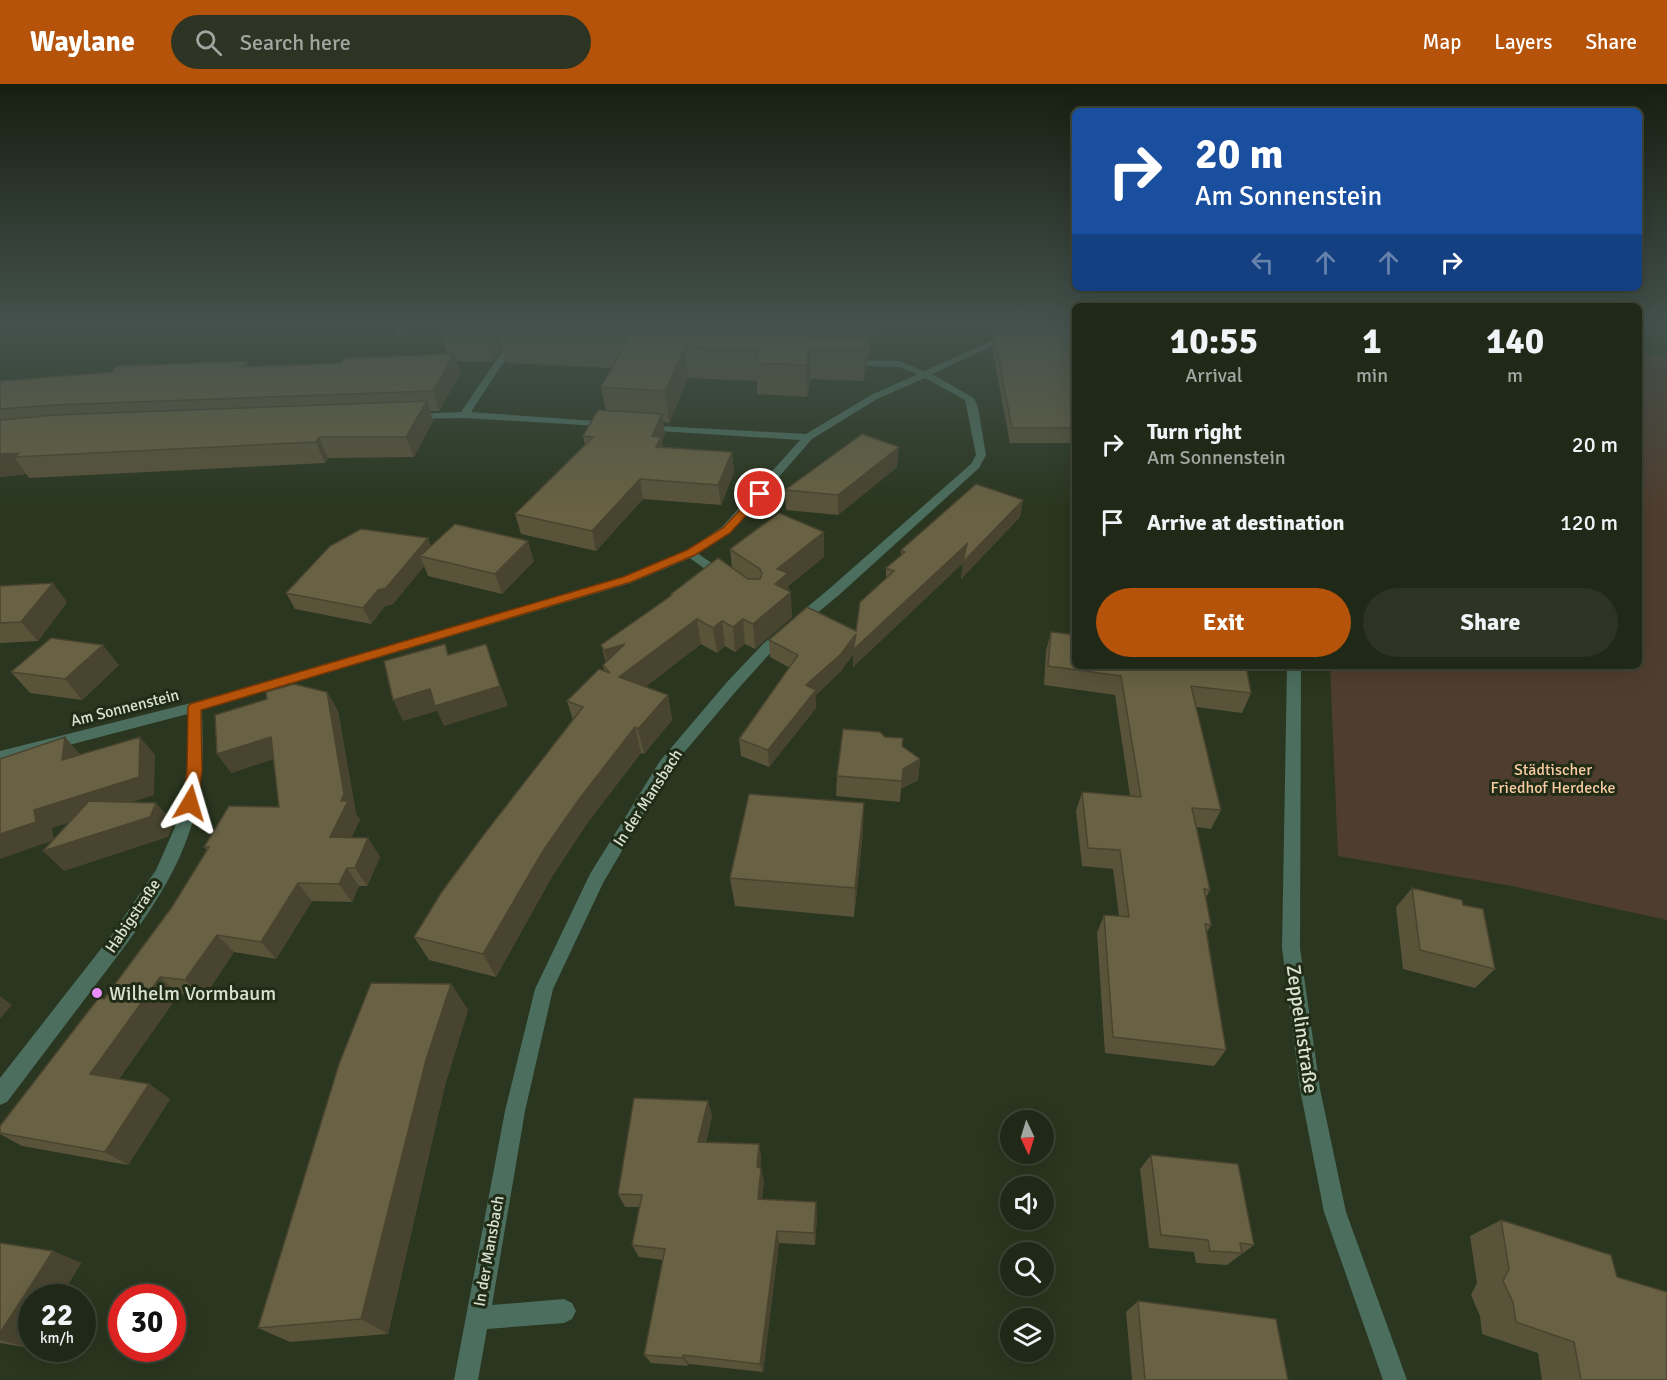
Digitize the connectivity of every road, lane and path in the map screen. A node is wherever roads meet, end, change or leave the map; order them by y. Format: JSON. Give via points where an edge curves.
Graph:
{"nodes":[{"id":1,"x":482,"y":388,"type":"edge"},
{"id":2,"x":893,"y":388,"type":"edge"},
{"id":3,"x":952,"y":388,"type":"edge"},
{"id":4,"x":465,"y":415,"type":"junction"},
{"id":5,"x":406,"y":417,"type":"edge"},
{"id":6,"x":618,"y":425,"type":"edge"},
{"id":7,"x":630,"y":426,"type":"edge"},
{"id":8,"x":808,"y":437,"type":"junction"},
{"id":9,"x":691,"y":553,"type":"junction"},
{"id":10,"x":731,"y":582,"type":"edge"},
{"id":11,"x":1294,"y":669,"type":"edge"},
{"id":12,"x":195,"y":707,"type":"junction"},
{"id":13,"x":0,"y":757,"type":"edge"},
{"id":14,"x":0,"y":1095,"type":"edge"},
{"id":15,"x":564,"y":1311,"type":"dead end"},
{"id":16,"x":477,"y":1318,"type":"junction"},
{"id":17,"x":466,"y":1380,"type":"edge"},
{"id":18,"x":1395,"y":1380,"type":"edge"}],
"edges":[{"from":1,"to":4,"type":"street"},
{"from":2,"to":8,"type":"street","name":"Am Sonnenstein"},
{"from":3,"to":16,"type":"street","name":"In der Mansbach","via":[[969,398],[973,407],[981,455],[975,466],[769,646],[665,765],[596,879],[544,989],[515,1111]]},
{"from":4,"to":5,"type":"street"},
{"from":4,"to":6,"type":"street"},
{"from":7,"to":8,"type":"street"},
{"from":8,"to":9,"type":"street","name":"Am Sonnenstein","via":[[726,530]]},
{"from":9,"to":10,"type":"street"},
{"from":9,"to":12,"type":"street","name":"Am Sonnenstein","via":[[627,580]]},
{"from":11,"to":18,"type":"street","name":"Zeppelinstraße","via":[[1291,948],[1310,1089],[1335,1212]]},
{"from":12,"to":13,"type":"street","name":"Am Sonnenstein"},
{"from":12,"to":14,"type":"street","name":"Habigstraße","via":[[195,770],[178,843],[123,935]]},
{"from":15,"to":16,"type":"street","name":"In der Mansbach"},
{"from":16,"to":17,"type":"street","name":"In der Mansbach"}]}
